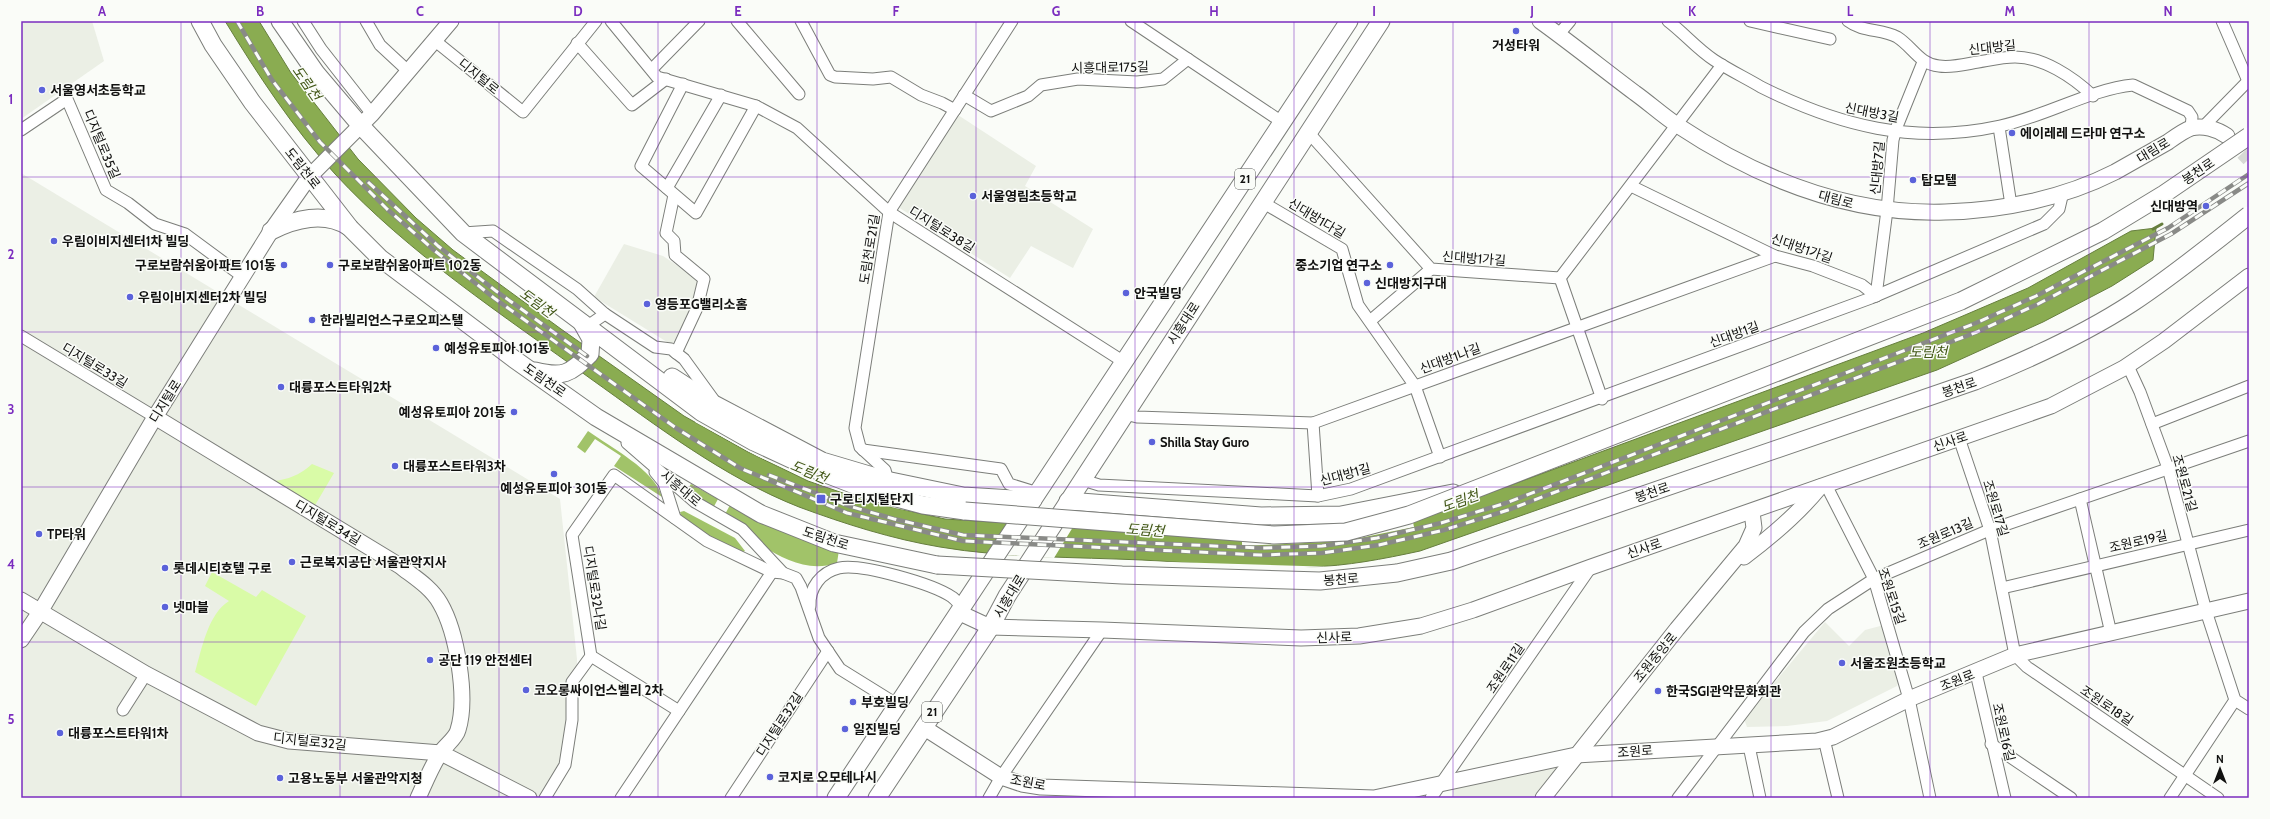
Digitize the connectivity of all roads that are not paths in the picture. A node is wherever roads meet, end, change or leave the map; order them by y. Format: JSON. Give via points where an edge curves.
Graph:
{"nodes":[{"id":1,"x":200,"y":21,"type":"edge"},
{"id":2,"x":280,"y":21,"type":"edge"},
{"id":3,"x":303,"y":21,"type":"edge"},
{"id":4,"x":366,"y":21,"type":"edge"},
{"id":5,"x":451,"y":21,"type":"edge"},
{"id":6,"x":596,"y":21,"type":"edge"},
{"id":7,"x":611,"y":21,"type":"edge"},
{"id":8,"x":699,"y":21,"type":"edge"},
{"id":9,"x":737,"y":21,"type":"edge"},
{"id":10,"x":801,"y":21,"type":"edge"},
{"id":11,"x":1012,"y":21,"type":"edge"},
{"id":12,"x":1130,"y":21,"type":"edge"},
{"id":13,"x":1349,"y":21,"type":"edge"},
{"id":14,"x":1381,"y":21,"type":"edge"},
{"id":15,"x":1540,"y":21,"type":"edge"},
{"id":16,"x":1570,"y":21,"type":"edge"},
{"id":17,"x":1668,"y":21,"type":"edge"},
{"id":18,"x":1750,"y":21,"type":"edge"},
{"id":19,"x":1848,"y":21,"type":"edge"},
{"id":20,"x":2222,"y":21,"type":"edge"},
{"id":21,"x":1559,"y":34,"type":"junction"},
{"id":22,"x":1830,"y":39,"type":"dead end"},
{"id":23,"x":434,"y":40,"type":"junction"},
{"id":24,"x":577,"y":43,"type":"junction"},
{"id":25,"x":1188,"y":59,"type":"junction"},
{"id":26,"x":1923,"y":62,"type":"junction"},
{"id":27,"x":1722,"y":65,"type":"junction"},
{"id":28,"x":652,"y":69,"type":"junction"},
{"id":29,"x":408,"y":71,"type":"junction"},
{"id":30,"x":666,"y":79,"type":"junction"},
{"id":31,"x":2249,"y":81,"type":"edge"},
{"id":32,"x":683,"y":84,"type":"junction"},
{"id":33,"x":799,"y":94,"type":"dead end"},
{"id":34,"x":720,"y":95,"type":"junction"},
{"id":35,"x":964,"y":95,"type":"junction"},
{"id":36,"x":2093,"y":96,"type":"junction"},
{"id":37,"x":756,"y":106,"type":"junction"},
{"id":38,"x":954,"y":110,"type":"junction"},
{"id":39,"x":372,"y":114,"type":"junction"},
{"id":40,"x":1282,"y":122,"type":"junction"},
{"id":41,"x":1677,"y":125,"type":"junction"},
{"id":42,"x":1999,"y":127,"type":"junction"},
{"id":43,"x":2196,"y":128,"type":"junction"},
{"id":44,"x":21,"y":130,"type":"edge"},
{"id":45,"x":356,"y":130,"type":"junction"},
{"id":46,"x":1308,"y":132,"type":"junction"},
{"id":47,"x":1895,"y":132,"type":"junction"},
{"id":48,"x":2227,"y":136,"type":"tunnel mouth"},
{"id":49,"x":2249,"y":136,"type":"edge"},
{"id":50,"x":313,"y":173,"type":"junction"},
{"id":51,"x":1631,"y":186,"type":"junction"},
{"id":52,"x":671,"y":192,"type":"junction"},
{"id":53,"x":2063,"y":192,"type":"junction"},
{"id":54,"x":1262,"y":202,"type":"junction"},
{"id":55,"x":2011,"y":205,"type":"junction"},
{"id":56,"x":1887,"y":210,"type":"junction"},
{"id":57,"x":889,"y":212,"type":"junction"},
{"id":58,"x":2249,"y":215,"type":"edge"},
{"id":59,"x":350,"y":228,"type":"junction"},
{"id":60,"x":271,"y":231,"type":"junction"},
{"id":61,"x":463,"y":233,"type":"junction"},
{"id":62,"x":1775,"y":256,"type":"junction"},
{"id":63,"x":1431,"y":269,"type":"junction"},
{"id":64,"x":242,"y":276,"type":"junction"},
{"id":65,"x":2249,"y":276,"type":"edge"},
{"id":66,"x":1560,"y":278,"type":"junction"},
{"id":67,"x":1876,"y":296,"type":"junction"},
{"id":68,"x":593,"y":319,"type":"junction"},
{"id":69,"x":1370,"y":321,"type":"junction"},
{"id":70,"x":1578,"y":327,"type":"junction"},
{"id":71,"x":21,"y":336,"type":"edge"},
{"id":72,"x":676,"y":352,"type":"junction"},
{"id":73,"x":1124,"y":362,"type":"junction"},
{"id":74,"x":2128,"y":366,"type":"junction"},
{"id":75,"x":529,"y":369,"type":"junction"},
{"id":76,"x":1416,"y":386,"type":"junction"},
{"id":77,"x":2249,"y":386,"type":"edge"},
{"id":78,"x":1602,"y":398,"type":"junction"},
{"id":79,"x":720,"y":408,"type":"junction"},
{"id":80,"x":1125,"y":414,"type":"junction"},
{"id":81,"x":155,"y":417,"type":"junction"},
{"id":82,"x":596,"y":417,"type":"junction"},
{"id":83,"x":1313,"y":423,"type":"junction"},
{"id":84,"x":2152,"y":424,"type":"junction"},
{"id":85,"x":1959,"y":438,"type":"junction"},
{"id":86,"x":2249,"y":442,"type":"edge"},
{"id":87,"x":635,"y":449,"type":"junction"},
{"id":88,"x":863,"y":450,"type":"junction"},
{"id":89,"x":1440,"y":457,"type":"junction"},
{"id":90,"x":2168,"y":468,"type":"junction"},
{"id":91,"x":1084,"y":478,"type":"junction"},
{"id":92,"x":888,"y":481,"type":"junction"},
{"id":93,"x":1823,"y":486,"type":"junction"},
{"id":94,"x":1479,"y":488,"type":"junction"},
{"id":95,"x":1318,"y":496,"type":"junction"},
{"id":96,"x":2080,"y":499,"type":"junction"},
{"id":97,"x":1035,"y":504,"type":"junction"},
{"id":98,"x":1064,"y":507,"type":"junction"},
{"id":99,"x":1752,"y":512,"type":"junction"},
{"id":100,"x":675,"y":518,"type":"junction"},
{"id":101,"x":1990,"y":530,"type":"junction"},
{"id":102,"x":2249,"y":530,"type":"edge"},
{"id":103,"x":2188,"y":544,"type":"junction"},
{"id":104,"x":2095,"y":565,"type":"junction"},
{"id":105,"x":1591,"y":567,"type":"junction"},
{"id":106,"x":1730,"y":567,"type":"junction"},
{"id":107,"x":1003,"y":568,"type":"joint"},
{"id":108,"x":772,"y":572,"type":"junction"},
{"id":109,"x":783,"y":573,"type":"junction"},
{"id":110,"x":1874,"y":579,"type":"junction"},
{"id":111,"x":2002,"y":588,"type":"junction"},
{"id":112,"x":21,"y":600,"type":"edge"},
{"id":113,"x":2249,"y":601,"type":"edge"},
{"id":114,"x":961,"y":610,"type":"junction"},
{"id":115,"x":810,"y":611,"type":"junction"},
{"id":116,"x":2206,"y":611,"type":"junction"},
{"id":117,"x":40,"y":612,"type":"junction"},
{"id":118,"x":990,"y":628,"type":"junction"},
{"id":119,"x":1102,"y":630,"type":"junction"},
{"id":120,"x":2112,"y":632,"type":"junction"},
{"id":121,"x":21,"y":640,"type":"edge"},
{"id":122,"x":828,"y":651,"type":"junction"},
{"id":123,"x":2015,"y":654,"type":"junction"},
{"id":124,"x":591,"y":656,"type":"junction"},
{"id":125,"x":1976,"y":673,"type":"junction"},
{"id":126,"x":146,"y":674,"type":"junction"},
{"id":127,"x":1910,"y":700,"type":"junction"},
{"id":128,"x":2235,"y":700,"type":"junction"},
{"id":129,"x":898,"y":705,"type":"junction"},
{"id":130,"x":2249,"y":709,"type":"edge"},
{"id":131,"x":123,"y":710,"type":"dead end"},
{"id":132,"x":678,"y":711,"type":"junction"},
{"id":133,"x":923,"y":726,"type":"junction"},
{"id":134,"x":1824,"y":739,"type":"junction"},
{"id":135,"x":1991,"y":744,"type":"junction"},
{"id":136,"x":1716,"y":746,"type":"junction"},
{"id":137,"x":1749,"y":746,"type":"junction"},
{"id":138,"x":441,"y":753,"type":"junction"},
{"id":139,"x":1576,"y":755,"type":"junction"},
{"id":140,"x":2185,"y":776,"type":"junction"},
{"id":141,"x":1001,"y":777,"type":"junction"},
{"id":142,"x":1442,"y":785,"type":"junction"},
{"id":143,"x":1147,"y":794,"type":"edge"},
{"id":144,"x":1297,"y":797,"type":"edge"},
{"id":145,"x":418,"y":798,"type":"edge"},
{"id":146,"x":530,"y":798,"type":"edge"},
{"id":147,"x":545,"y":798,"type":"edge"},
{"id":148,"x":621,"y":798,"type":"edge"},
{"id":149,"x":731,"y":798,"type":"edge"},
{"id":150,"x":836,"y":798,"type":"edge"},
{"id":151,"x":876,"y":798,"type":"edge"},
{"id":152,"x":989,"y":798,"type":"edge"},
{"id":153,"x":1431,"y":798,"type":"edge"},
{"id":154,"x":1543,"y":798,"type":"edge"},
{"id":155,"x":1678,"y":798,"type":"edge"},
{"id":156,"x":1760,"y":798,"type":"edge"},
{"id":157,"x":1838,"y":798,"type":"edge"},
{"id":158,"x":1930,"y":798,"type":"edge"},
{"id":159,"x":2005,"y":798,"type":"edge"},
{"id":160,"x":2071,"y":798,"type":"edge"},
{"id":161,"x":2170,"y":798,"type":"edge"},
{"id":162,"x":2218,"y":798,"type":"edge"}],
"edges":[{"from":1,"to":50,"type":"main road","name":"도림천로","via":[[212,45],[252,102]]},
{"from":2,"to":45,"type":"main road"},
{"from":3,"to":39,"type":"street","via":[[321,49]]},
{"from":4,"to":29,"type":"street","via":[[380,45]]},
{"from":5,"to":23,"type":"street"},
{"from":6,"to":24,"type":"street"},
{"from":7,"to":28,"type":"street","name":"디지털로38길"},
{"from":8,"to":28,"type":"street"},
{"from":9,"to":33,"type":"street"},
{"from":10,"to":38,"type":"street","via":[[830,74],[835,77],[891,77],[921,95]]},
{"from":11,"to":35,"type":"street","name":"도림천로21길"},
{"from":12,"to":25,"type":"street"},
{"from":13,"to":40,"type":"main road","number":"21"},
{"from":14,"to":46,"type":"main road","name":"시흥대로"},
{"from":15,"to":21,"type":"street","name":"대림로"},
{"from":16,"to":21,"type":"street"},
{"from":17,"to":27,"type":"street","name":"신대방3길"},
{"from":18,"to":22,"type":"street"},
{"from":19,"to":26,"type":"street","via":[[1859,27],[1886,32],[1898,38]]},
{"from":20,"to":31,"type":"street"},
{"from":21,"to":41,"type":"street","name":"대림로"},
{"from":23,"to":24,"type":"street","name":"디지털로","via":[[523,112]]},
{"from":23,"to":29,"type":"street"},
{"from":24,"to":30,"type":"street","via":[[632,105]]},
{"from":25,"to":35,"type":"street","name":"시흥대로175길","via":[[1163,79],[1137,82],[1078,79],[1041,85],[1028,96],[991,111]]},
{"from":25,"to":40,"type":"street"},
{"from":26,"to":36,"type":"street","name":"신대방길","via":[[1950,66],[2014,57],[2027,58],[2072,78]]},
{"from":26,"to":47,"type":"street","name":"신대방7길"},
{"from":27,"to":41,"type":"street"},
{"from":27,"to":47,"type":"street","name":"신대방3길","via":[[1783,98],[1818,112],[1851,124]]},
{"from":28,"to":30,"type":"street","name":"디지털로38길","via":[[658,77]]},
{"from":29,"to":39,"type":"street"},
{"from":30,"to":32,"type":"street","name":"디지털로38길"},
{"from":31,"to":43,"type":"street"},
{"from":32,"to":34,"type":"street","name":"디지털로38길"},
{"from":32,"to":52,"type":"street","via":[[641,166]]},
{"from":34,"to":37,"type":"street","name":"디지털로38길"},
{"from":34,"to":52,"type":"street"},
{"from":35,"to":38,"type":"street","name":"도림천로21길"},
{"from":36,"to":42,"type":"street","name":"신대방3길","via":[[2037,117]]},
{"from":36,"to":43,"type":"street","via":[[2133,85],[2188,111]]},
{"from":37,"to":52,"type":"street","via":[[696,213]]},
{"from":37,"to":57,"type":"street","name":"디지털로38길","via":[[797,128]]},
{"from":38,"to":57,"type":"street","name":"도림천로21길"},
{"from":39,"to":45,"type":"street"},
{"from":40,"to":73,"type":"main road","number":"21"},
{"from":41,"to":51,"type":"street"},
{"from":41,"to":56,"type":"street","name":"대림로","via":[[1746,165],[1786,183],[1844,202]]},
{"from":42,"to":47,"type":"street","name":"신대방3길","via":[[1942,133]]},
{"from":42,"to":55,"type":"street"},
{"from":43,"to":48,"type":"street","via":[[2218,130]]},
{"from":43,"to":53,"type":"street","name":"대림로","via":[[2110,174]]},
{"from":44,"to":64,"type":"street","name":"디지털로35길","via":[[67,99],[106,190],[155,224],[185,234]]},
{"from":45,"to":50,"type":"street","name":"디지털로"},
{"from":45,"to":61,"type":"main road"},
{"from":46,"to":54,"type":"main road","name":"시흥대로"},
{"from":46,"to":63,"type":"street","name":"신대방1가길"},
{"from":47,"to":56,"type":"street","name":"신대방7길"},
{"from":49,"to":94,"type":"main road","name":"봉천로","bridge":true,"via":[[2164,194],[2103,230],[1961,301]]},
{"from":50,"to":59,"type":"main road","name":"도림천로"},
{"from":50,"to":60,"type":"street","name":"디지털로"},
{"from":51,"to":62,"type":"street","name":"신대방1가길"},
{"from":51,"to":66,"type":"street"},
{"from":52,"to":72,"type":"street","via":[[666,233],[674,241],[676,255],[704,279],[697,308]]},
{"from":53,"to":55,"type":"street","name":"대림로"},
{"from":53,"to":67,"type":"street","name":"신대방1길","via":[[2059,209],[2044,224]]},
{"from":54,"to":69,"type":"street","name":"신대방1다길","via":[[1342,248],[1358,305]]},
{"from":54,"to":80,"type":"main road","name":"시흥대로"},
{"from":55,"to":56,"type":"street","name":"대림로","via":[[1946,212]]},
{"from":56,"to":67,"type":"street"},
{"from":57,"to":73,"type":"street","name":"디지털로38길"},
{"from":57,"to":88,"type":"street","name":"도림천로21길","via":[[855,428]]},
{"from":58,"to":107,"type":"main road","name":"봉천로","bridge":true,"via":[[2175,274],[2132,303],[2089,329],[2010,367],[1450,561],[1397,573],[1320,581],[1122,575]]},
{"from":59,"to":60,"type":"main road","via":[[335,220],[321,218],[298,220]]},
{"from":59,"to":75,"type":"main road","name":"도림천로","via":[[392,268]]},
{"from":60,"to":64,"type":"street","name":"디지털로"},
{"from":61,"to":68,"type":"main road","via":[[518,273]]},
{"from":61,"to":68,"type":"street","via":[[493,232],[571,284]]},
{"from":62,"to":67,"type":"street","name":"신대방1가길","via":[[1813,266],[1862,285]]},
{"from":62,"to":70,"type":"street","name":"신대방1나길"},
{"from":63,"to":66,"type":"street","name":"신대방1가길"},
{"from":63,"to":69,"type":"street"},
{"from":64,"to":81,"type":"street","name":"디지털로"},
{"from":65,"to":74,"type":"street","name":"신사로"},
{"from":66,"to":70,"type":"street"},
{"from":67,"to":78,"type":"street","name":"신대방1길"},
{"from":68,"to":72,"type":"street","via":[[655,347]]},
{"from":68,"to":75,"type":"main road","via":[[590,354],[574,369],[554,376]]},
{"from":68,"to":79,"type":"main road"},
{"from":68,"to":97,"type":"main road","bridge":true,"via":[[702,412],[808,467],[870,491],[923,505],[974,513]]},
{"from":69,"to":76,"type":"street","name":"신대방1다길"},
{"from":70,"to":76,"type":"street","name":"신대방1나길"},
{"from":70,"to":78,"type":"street"},
{"from":71,"to":81,"type":"street","name":"디지털로33길"},
{"from":72,"to":79,"type":"street"},
{"from":73,"to":97,"type":"main road","number":"21"},
{"from":74,"to":84,"type":"street","name":"조원로21길"},
{"from":74,"to":85,"type":"street","name":"신사로","via":[[2051,406]]},
{"from":75,"to":82,"type":"main road","name":"도림천로"},
{"from":76,"to":83,"type":"street","name":"신대방1나길"},
{"from":76,"to":89,"type":"street","name":"신대방1다길"},
{"from":77,"to":84,"type":"street"},
{"from":78,"to":89,"type":"street","name":"신대방1길"},
{"from":79,"to":92,"type":"main road","via":[[822,461]]},
{"from":80,"to":83,"type":"street","name":"신대방1나길","via":[[1137,417]]},
{"from":80,"to":91,"type":"main road","name":"시흥대로"},
{"from":81,"to":117,"type":"street","name":"디지털로"},
{"from":81,"to":138,"type":"street","name":"디지털로34길","via":[[400,566],[435,596],[445,612],[452,632],[459,670],[462,709],[458,732]]},
{"from":82,"to":87,"type":"street","name":"시흥대로"},
{"from":82,"to":107,"type":"main road","name":"도림천로","bridge":true,"via":[[762,514],[834,543],[937,565]]},
{"from":83,"to":95,"type":"street"},
{"from":84,"to":90,"type":"street","name":"조원로21길"},
{"from":85,"to":93,"type":"street","name":"신사로"},
{"from":85,"to":101,"type":"street","name":"조원로17길"},
{"from":86,"to":90,"type":"street","name":"조원로13길"},
{"from":87,"to":100,"type":"street","via":[[664,483]]},
{"from":87,"to":109,"type":"street","name":"시흥대로","via":[[695,502],[742,529]]},
{"from":88,"to":92,"type":"street","name":"도림천로21길","via":[[885,470]]},
{"from":88,"to":97,"type":"street","via":[[1001,469],[1009,484]]},
{"from":89,"to":95,"type":"street","name":"신대방1길","via":[[1351,489]]},
{"from":90,"to":96,"type":"street","name":"조원로13길"},
{"from":90,"to":103,"type":"street","name":"조원로21길"},
{"from":91,"to":95,"type":"street","name":"신대방1길","via":[[1099,485]]},
{"from":91,"to":98,"type":"main road","name":"시흥대로"},
{"from":92,"to":97,"type":"main road","via":[[963,496]]},
{"from":93,"to":99,"type":"street","name":"신사로"},
{"from":93,"to":106,"type":"street","via":[[1787,522]]},
{"from":93,"to":110,"type":"street","name":"조원로15길"},
{"from":94,"to":97,"type":"main road","name":"봉천로","bridge":true,"via":[[1409,516],[1346,532],[1310,535],[1274,535]]},
{"from":94,"to":98,"type":"main road","bridge":true,"via":[[1341,515],[1261,516],[1127,506]]},
{"from":96,"to":101,"type":"street","name":"조원로13길"},
{"from":96,"to":104,"type":"street","name":"조원로19길"},
{"from":97,"to":114,"type":"main road","number":"21","bridge":true},
{"from":98,"to":118,"type":"main road","name":"시흥대로","number":"21","bridge":true},
{"from":99,"to":105,"type":"street","name":"신사로"},
{"from":99,"to":106,"type":"street","name":"조원중앙로","via":[[1754,528],[1751,537]]},
{"from":100,"to":108,"type":"street","name":"디지털로32나길","via":[[707,541]]},
{"from":100,"to":124,"type":"street","name":"디지털로32나길","via":[[614,475],[572,535]]},
{"from":101,"to":110,"type":"street","name":"조원로13길"},
{"from":101,"to":111,"type":"street","name":"조원로17길"},
{"from":102,"to":103,"type":"street","name":"조원로19길"},
{"from":103,"to":104,"type":"street","name":"조원로19길"},
{"from":103,"to":116,"type":"street","name":"조원로21길"},
{"from":104,"to":111,"type":"street"},
{"from":104,"to":120,"type":"street","name":"조원로19길"},
{"from":105,"to":119,"type":"street","name":"신사로","via":[[1421,626],[1359,636],[1301,638]]},
{"from":105,"to":142,"type":"street","name":"조원로11길"},
{"from":106,"to":139,"type":"street","name":"조원중앙로"},
{"from":108,"to":109,"type":"street","name":"디지털로32나길"},
{"from":108,"to":132,"type":"street"},
{"from":109,"to":115,"type":"street","name":"디지털로32나길","via":[[796,578]]},
{"from":110,"to":127,"type":"street","name":"조원로15길"},
{"from":110,"to":136,"type":"street","name":"조원로13길","via":[[1828,609],[1804,632]]},
{"from":111,"to":123,"type":"street","name":"조원로17길"},
{"from":112,"to":117,"type":"street","name":"디지털로32길"},
{"from":113,"to":116,"type":"street","name":"조원로"},
{"from":114,"to":115,"type":"street","via":[[952,597],[928,586],[889,574],[839,568],[818,579],[812,588]]},
{"from":114,"to":118,"type":"street","name":"시흥대로"},
{"from":114,"to":129,"type":"main road","number":"21"},
{"from":115,"to":122,"type":"street","via":[[817,634]]},
{"from":116,"to":120,"type":"street","name":"조원로"},
{"from":116,"to":128,"type":"street","name":"조원로21길"},
{"from":117,"to":121,"type":"street","name":"디지털로"},
{"from":117,"to":126,"type":"street","name":"디지털로32길"},
{"from":118,"to":119,"type":"street","name":"신사로"},
{"from":118,"to":133,"type":"main road","name":"시흥대로","number":"21"},
{"from":119,"to":141,"type":"street","name":"조원로"},
{"from":120,"to":123,"type":"street","name":"조원로"},
{"from":122,"to":129,"type":"street","via":[[840,669]]},
{"from":122,"to":149,"type":"street","name":"디지털로32길"},
{"from":123,"to":125,"type":"street","name":"조원로"},
{"from":123,"to":140,"type":"street","name":"조원로18길","via":[[2027,667]]},
{"from":124,"to":132,"type":"street"},
{"from":124,"to":147,"type":"street","via":[[572,682],[572,720],[565,765]]},
{"from":125,"to":127,"type":"street","name":"조원로"},
{"from":125,"to":135,"type":"street","name":"조원로16길"},
{"from":126,"to":131,"type":"street"},
{"from":126,"to":138,"type":"street","name":"디지털로32길","via":[[258,733],[271,737],[289,741]]},
{"from":127,"to":134,"type":"street","name":"조원로"},
{"from":127,"to":158,"type":"street","name":"조원로15길"},
{"from":128,"to":130,"type":"street"},
{"from":128,"to":140,"type":"street"},
{"from":129,"to":150,"type":"main road","number":"21"},
{"from":132,"to":148,"type":"street"},
{"from":133,"to":141,"type":"street","name":"조원로"},
{"from":133,"to":151,"type":"main road","name":"시흥대로","number":"21"},
{"from":134,"to":137,"type":"street","name":"조원로"},
{"from":134,"to":157,"type":"street"},
{"from":135,"to":159,"type":"street","name":"조원로16길"},
{"from":135,"to":160,"type":"street"},
{"from":136,"to":137,"type":"street","name":"조원로"},
{"from":136,"to":139,"type":"street","name":"조원로"},
{"from":136,"to":155,"type":"street","name":"조원로13길"},
{"from":137,"to":156,"type":"street"},
{"from":138,"to":145,"type":"street","name":"디지털로34길"},
{"from":138,"to":146,"type":"street","name":"디지털로32길"},
{"from":139,"to":142,"type":"street","name":"조원로"},
{"from":139,"to":154,"type":"street","name":"조원중앙로"},
{"from":140,"to":161,"type":"street"},
{"from":140,"to":162,"type":"street","name":"조원로18길"},
{"from":141,"to":143,"type":"street","name":"조원로","via":[[1022,784]]},
{"from":141,"to":152,"type":"street"},
{"from":142,"to":144,"type":"street","name":"조원로","via":[[1374,798]]},
{"from":142,"to":153,"type":"street","name":"조원로11길"},
{"from":143,"to":144,"type":"street","name":"조원로"}]}
